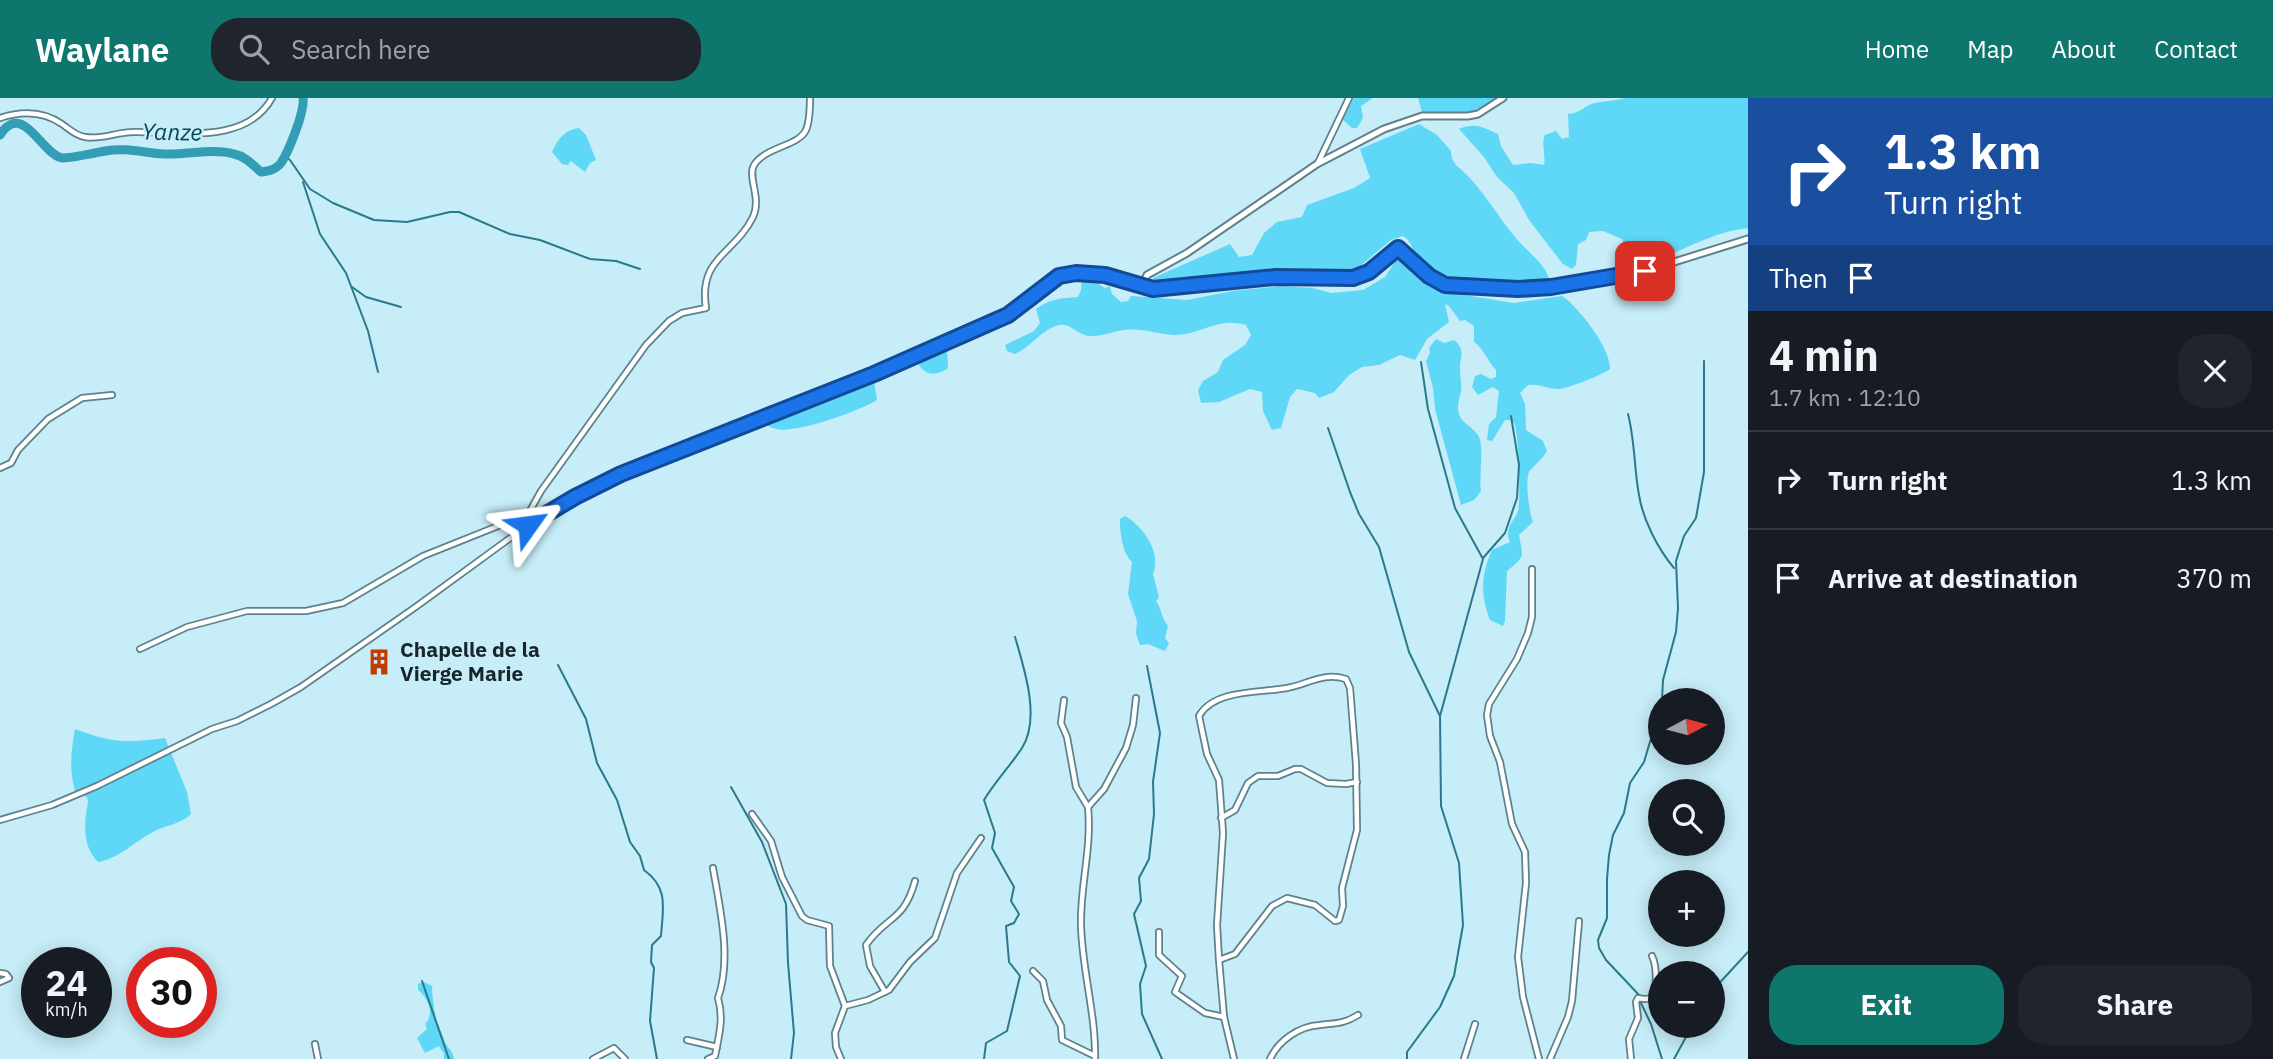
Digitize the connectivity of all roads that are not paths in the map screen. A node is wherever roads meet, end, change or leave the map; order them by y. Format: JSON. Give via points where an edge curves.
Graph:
{"nodes":[{"id":1,"x":272,"y":98,"type":"edge"},
{"id":2,"x":810,"y":98,"type":"edge"},
{"id":3,"x":1349,"y":98,"type":"edge"},
{"id":4,"x":1503,"y":98,"type":"edge"},
{"id":5,"x":0,"y":118,"type":"edge"},
{"id":6,"x":1317,"y":164,"type":"junction"},
{"id":7,"x":1748,"y":239,"type":"edge"},
{"id":8,"x":1142,"y":285,"type":"junction"},
{"id":9,"x":112,"y":396,"type":"dead end"},
{"id":10,"x":0,"y":468,"type":"edge"},
{"id":11,"x":530,"y":515,"type":"junction"},
{"id":12,"x":528,"y":525,"type":"junction"},
{"id":13,"x":1532,"y":569,"type":"dead end"},
{"id":14,"x":140,"y":649,"type":"dead end"},
{"id":15,"x":1136,"y":698,"type":"dead end"},
{"id":16,"x":1064,"y":700,"type":"dead end"},
{"id":17,"x":1357,"y":782,"type":"junction"},
{"id":18,"x":1088,"y":807,"type":"junction"},
{"id":19,"x":752,"y":814,"type":"dead end"},
{"id":20,"x":1220,"y":818,"type":"junction"},
{"id":21,"x":0,"y":820,"type":"edge"},
{"id":22,"x":981,"y":838,"type":"dead end"},
{"id":23,"x":713,"y":868,"type":"dead end"},
{"id":24,"x":915,"y":881,"type":"dead end"},
{"id":25,"x":1579,"y":921,"type":"dead end"},
{"id":26,"x":1159,"y":932,"type":"dead end"},
{"id":27,"x":1652,"y":956,"type":"dead end"},
{"id":28,"x":1219,"y":960,"type":"junction"},
{"id":29,"x":1033,"y":971,"type":"dead end"},
{"id":30,"x":0,"y":973,"type":"edge"},
{"id":31,"x":0,"y":982,"type":"edge"},
{"id":32,"x":885,"y":992,"type":"junction"},
{"id":33,"x":845,"y":1006,"type":"junction"},
{"id":34,"x":1358,"y":1015,"type":"dead end"},
{"id":35,"x":1224,"y":1017,"type":"junction"},
{"id":36,"x":1475,"y":1024,"type":"dead end"},
{"id":37,"x":687,"y":1040,"type":"dead end"},
{"id":38,"x":315,"y":1044,"type":"dead end"},
{"id":39,"x":717,"y":1047,"type":"junction"},
{"id":40,"x":1095,"y":1057,"type":"edge"},
{"id":41,"x":318,"y":1059,"type":"edge"},
{"id":42,"x":593,"y":1059,"type":"edge"},
{"id":43,"x":625,"y":1059,"type":"edge"},
{"id":44,"x":709,"y":1059,"type":"edge"},
{"id":45,"x":841,"y":1059,"type":"edge"},
{"id":46,"x":1234,"y":1059,"type":"edge"},
{"id":47,"x":1270,"y":1059,"type":"edge"},
{"id":48,"x":1464,"y":1059,"type":"edge"},
{"id":49,"x":1539,"y":1059,"type":"edge"},
{"id":50,"x":1550,"y":1059,"type":"edge"},
{"id":51,"x":1631,"y":1059,"type":"edge"}],
"edges":[{"from":1,"to":5,"type":"street","via":[[255,119],[242,125],[195,133],[85,137],[42,114]]},
{"from":2,"to":11,"type":"street","via":[[802,137],[764,155],[754,166],[756,210],[709,272],[704,286],[706,308],[669,321],[646,345],[541,491]]},
{"from":3,"to":6,"type":"street"},
{"from":4,"to":6,"type":"main road","via":[[1468,116],[1412,118]]},
{"from":6,"to":8,"type":"main road","via":[[1147,275]]},
{"from":7,"to":8,"type":"main road","via":[[1645,271],[1551,287],[1445,285],[1398,248],[1369,272],[1353,278],[1275,277],[1153,289]]},
{"from":8,"to":12,"type":"street","via":[[1090,273],[1059,276],[1008,315],[874,374],[621,474]]},
{"from":9,"to":10,"type":"street","via":[[82,398],[48,419],[11,463]]},
{"from":11,"to":12,"type":"street"},
{"from":11,"to":14,"type":"street","via":[[423,556],[343,603],[306,611],[269,609],[234,614],[187,627]]},
{"from":12,"to":21,"type":"street","via":[[271,704],[97,786]]},
{"from":13,"to":49,"type":"street","via":[[1531,623],[1523,648],[1487,715],[1512,824],[1525,852],[1518,957]]},
{"from":15,"to":18,"type":"street","via":[[1126,748],[1104,789]]},
{"from":16,"to":18,"type":"street","via":[[1061,723],[1076,787]]},
{"from":17,"to":20,"type":"street","via":[[1327,783],[1301,769],[1258,776],[1248,783],[1235,810]]},
{"from":17,"to":20,"type":"street","via":[[1348,680],[1318,677],[1293,687],[1235,694],[1207,707],[1199,716],[1207,754],[1219,780]]},
{"from":17,"to":28,"type":"street","via":[[1357,830],[1339,920],[1315,905],[1287,898],[1272,906],[1236,954]]},
{"from":18,"to":40,"type":"street","via":[[1090,843],[1081,923]]},
{"from":19,"to":33,"type":"street","via":[[771,841],[782,877],[802,916],[829,926],[830,966]]},
{"from":20,"to":28,"type":"street"},
{"from":22,"to":32,"type":"street","via":[[957,873],[938,935]]},
{"from":23,"to":39,"type":"street","via":[[724,955]]},
{"from":24,"to":32,"type":"street","via":[[903,910],[866,946],[870,966]]},
{"from":25,"to":50,"type":"street","via":[[1572,1001]]},
{"from":26,"to":35,"type":"street","via":[[1159,955],[1181,976],[1175,992],[1205,1013]]},
{"from":27,"to":51,"type":"street","via":[[1654,990],[1651,998],[1636,1002],[1638,1018],[1629,1039]]},
{"from":28,"to":35,"type":"street"},
{"from":29,"to":40,"type":"street","via":[[1061,1026],[1062,1041]]},
{"from":30,"to":31,"type":"street","via":[[9,978]]},
{"from":32,"to":33,"type":"street"},
{"from":33,"to":45,"type":"street","via":[[835,1032]]},
{"from":34,"to":47,"type":"street","via":[[1348,1022],[1311,1026],[1290,1036]]},
{"from":35,"to":46,"type":"street"},
{"from":36,"to":48,"type":"street"},
{"from":37,"to":39,"type":"street"},
{"from":38,"to":41,"type":"street"},
{"from":39,"to":44,"type":"street"},
{"from":42,"to":43,"type":"street","via":[[614,1048]]}]}
